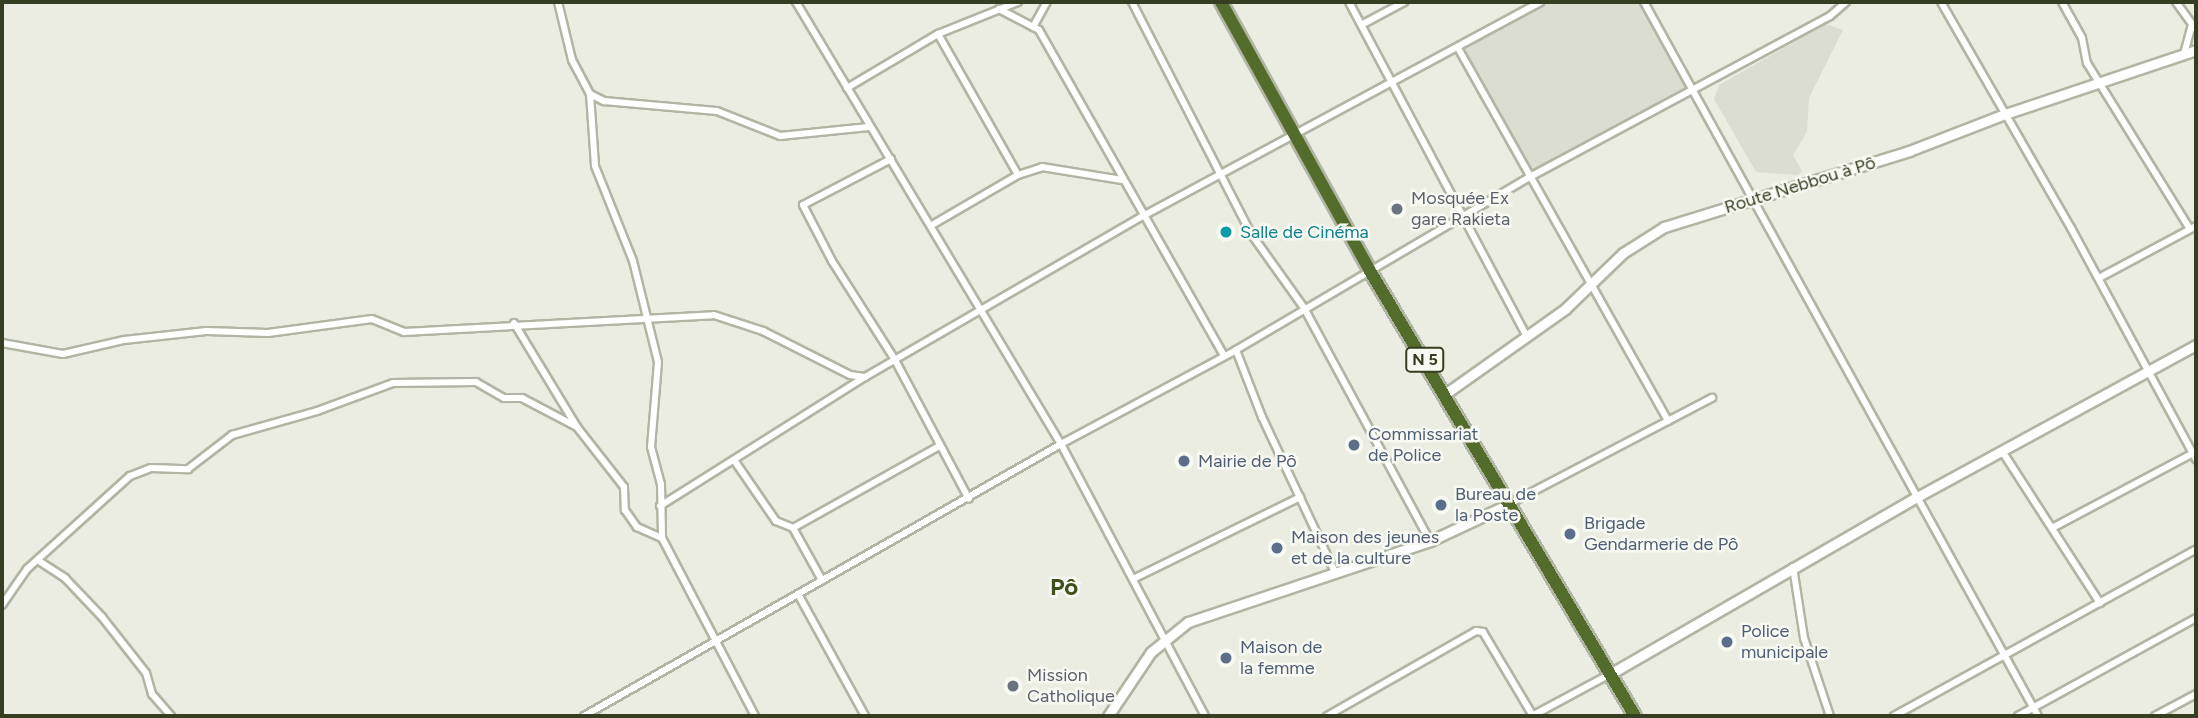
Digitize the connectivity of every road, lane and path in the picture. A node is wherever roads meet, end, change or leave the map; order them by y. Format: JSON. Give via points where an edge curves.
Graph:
{"nodes":[{"id":1,"x":558,"y":2,"type":"edge"},
{"id":2,"x":796,"y":2,"type":"edge"},
{"id":3,"x":1018,"y":2,"type":"edge"},
{"id":4,"x":1047,"y":2,"type":"edge"},
{"id":5,"x":1132,"y":2,"type":"edge"},
{"id":6,"x":1221,"y":2,"type":"edge"},
{"id":7,"x":1349,"y":2,"type":"edge"},
{"id":8,"x":1404,"y":2,"type":"edge"},
{"id":9,"x":1519,"y":2,"type":"edge"},
{"id":10,"x":1540,"y":2,"type":"edge"},
{"id":11,"x":1644,"y":2,"type":"edge"},
{"id":12,"x":1846,"y":2,"type":"edge"},
{"id":13,"x":1941,"y":2,"type":"edge"},
{"id":14,"x":2062,"y":2,"type":"edge"},
{"id":15,"x":2176,"y":2,"type":"edge"},
{"id":16,"x":1004,"y":6,"type":"edge"},
{"id":17,"x":1524,"y":10,"type":"junction"},
{"id":18,"x":1363,"y":24,"type":"junction"},
{"id":19,"x":1033,"y":27,"type":"junction"},
{"id":20,"x":2194,"y":29,"type":"edge"},
{"id":21,"x":938,"y":34,"type":"junction"},
{"id":22,"x":1458,"y":48,"type":"junction"},
{"id":23,"x":2196,"y":50,"type":"edge"},
{"id":24,"x":2184,"y":54,"type":"junction"},
{"id":25,"x":1393,"y":82,"type":"junction"},
{"id":26,"x":2100,"y":83,"type":"junction"},
{"id":27,"x":846,"y":88,"type":"junction"},
{"id":28,"x":1694,"y":92,"type":"junction"},
{"id":29,"x":590,"y":94,"type":"junction"},
{"id":30,"x":2005,"y":114,"type":"junction"},
{"id":31,"x":869,"y":127,"type":"junction"},
{"id":32,"x":1293,"y":132,"type":"junction"},
{"id":33,"x":891,"y":159,"type":"junction"},
{"id":34,"x":1222,"y":172,"type":"junction"},
{"id":35,"x":1018,"y":175,"type":"junction"},
{"id":36,"x":1528,"y":178,"type":"junction"},
{"id":37,"x":1122,"y":180,"type":"junction"},
{"id":38,"x":1752,"y":200,"type":"junction"},
{"id":39,"x":1143,"y":216,"type":"junction"},
{"id":40,"x":1467,"y":218,"type":"junction"},
{"id":41,"x":932,"y":225,"type":"junction"},
{"id":42,"x":2193,"y":228,"type":"edge"},
{"id":43,"x":1370,"y":271,"type":"junction"},
{"id":44,"x":2099,"y":278,"type":"junction"},
{"id":45,"x":1589,"y":285,"type":"junction"},
{"id":46,"x":1304,"y":309,"type":"junction"},
{"id":47,"x":982,"y":310,"type":"junction"},
{"id":48,"x":648,"y":318,"type":"junction"},
{"id":49,"x":514,"y":323,"type":"junction"},
{"id":50,"x":1526,"y":335,"type":"junction"},
{"id":51,"x":2,"y":343,"type":"edge"},
{"id":52,"x":2196,"y":345,"type":"edge"},
{"id":53,"x":1236,"y":351,"type":"junction"},
{"id":54,"x":1224,"y":356,"type":"junction"},
{"id":55,"x":895,"y":360,"type":"junction"},
{"id":56,"x":2148,"y":368,"type":"junction"},
{"id":57,"x":865,"y":377,"type":"junction"},
{"id":58,"x":1446,"y":394,"type":"junction"},
{"id":59,"x":1712,"y":398,"type":"dead end"},
{"id":60,"x":1668,"y":421,"type":"junction"},
{"id":61,"x":577,"y":427,"type":"junction"},
{"id":62,"x":1061,"y":444,"type":"junction"},
{"id":63,"x":939,"y":446,"type":"junction"},
{"id":64,"x":2002,"y":451,"type":"junction"},
{"id":65,"x":2195,"y":456,"type":"edge"},
{"id":66,"x":734,"y":460,"type":"junction"},
{"id":67,"x":1300,"y":496,"type":"junction"},
{"id":68,"x":1917,"y":497,"type":"junction"},
{"id":69,"x":969,"y":499,"type":"junction"},
{"id":70,"x":1511,"y":503,"type":"junction"},
{"id":71,"x":660,"y":506,"type":"junction"},
{"id":72,"x":2054,"y":527,"type":"junction"},
{"id":73,"x":793,"y":528,"type":"junction"},
{"id":74,"x":662,"y":538,"type":"junction"},
{"id":75,"x":1430,"y":541,"type":"junction"},
{"id":76,"x":2196,"y":549,"type":"edge"},
{"id":77,"x":39,"y":561,"type":"junction"},
{"id":78,"x":1793,"y":566,"type":"junction"},
{"id":79,"x":1335,"y":572,"type":"junction"},
{"id":80,"x":1135,"y":578,"type":"junction"},
{"id":81,"x":822,"y":580,"type":"junction"},
{"id":82,"x":798,"y":594,"type":"junction"},
{"id":83,"x":2100,"y":603,"type":"junction"},
{"id":84,"x":2,"y":606,"type":"edge"},
{"id":85,"x":2196,"y":618,"type":"edge"},
{"id":86,"x":1165,"y":638,"type":"junction"},
{"id":87,"x":716,"y":641,"type":"junction"},
{"id":88,"x":2005,"y":656,"type":"junction"},
{"id":89,"x":1610,"y":674,"type":"junction"},
{"id":90,"x":2194,"y":695,"type":"edge"},
{"id":91,"x":2196,"y":704,"type":"edge"},
{"id":92,"x":2032,"y":708,"type":"junction"},
{"id":93,"x":171,"y":716,"type":"edge"},
{"id":94,"x":584,"y":716,"type":"edge"},
{"id":95,"x":755,"y":716,"type":"edge"},
{"id":96,"x":865,"y":716,"type":"edge"},
{"id":97,"x":1108,"y":716,"type":"edge"},
{"id":98,"x":1205,"y":716,"type":"edge"},
{"id":99,"x":1327,"y":716,"type":"edge"},
{"id":100,"x":1532,"y":716,"type":"edge"},
{"id":101,"x":1634,"y":716,"type":"edge"},
{"id":102,"x":1830,"y":716,"type":"edge"},
{"id":103,"x":1894,"y":716,"type":"edge"},
{"id":104,"x":2018,"y":716,"type":"edge"},
{"id":105,"x":2038,"y":716,"type":"edge"},
{"id":106,"x":2155,"y":716,"type":"edge"}],
"edges":[{"from":1,"to":29,"type":"street","via":[[572,60]]},
{"from":2,"to":27,"type":"street"},
{"from":3,"to":16,"type":"street"},
{"from":4,"to":19,"type":"street"},
{"from":5,"to":34,"type":"street"},
{"from":6,"to":32,"type":"highway","number":"N 5"},
{"from":7,"to":18,"type":"street"},
{"from":8,"to":18,"type":"street"},
{"from":9,"to":17,"type":"street"},
{"from":10,"to":17,"type":"street"},
{"from":11,"to":28,"type":"street"},
{"from":12,"to":28,"type":"street","via":[[1830,16]]},
{"from":13,"to":30,"type":"street"},
{"from":14,"to":26,"type":"street"},
{"from":15,"to":20,"type":"street"},
{"from":16,"to":19,"type":"street"},
{"from":16,"to":21,"type":"street"},
{"from":17,"to":22,"type":"street"},
{"from":18,"to":25,"type":"street"},
{"from":19,"to":37,"type":"street","via":[[1064,72]]},
{"from":20,"to":24,"type":"street"},
{"from":21,"to":27,"type":"street"},
{"from":21,"to":35,"type":"street"},
{"from":22,"to":25,"type":"street"},
{"from":22,"to":36,"type":"street"},
{"from":23,"to":24,"type":"main road","name":"Route Nebbou à Pô"},
{"from":24,"to":26,"type":"main road","name":"Route Nebbou à Pô"},
{"from":25,"to":32,"type":"street"},
{"from":25,"to":40,"type":"street"},
{"from":26,"to":30,"type":"main road","name":"Route Nebbou à Pô"},
{"from":26,"to":42,"type":"street"},
{"from":27,"to":31,"type":"street"},
{"from":28,"to":36,"type":"street"},
{"from":28,"to":38,"type":"street"},
{"from":29,"to":31,"type":"street","via":[[604,101],[717,111],[780,136]]},
{"from":29,"to":48,"type":"street","via":[[595,166],[633,261]]},
{"from":30,"to":38,"type":"main road","name":"Route Nebbou à Pô","via":[[1909,151]]},
{"from":30,"to":44,"type":"street"},
{"from":31,"to":33,"type":"street"},
{"from":32,"to":34,"type":"street"},
{"from":32,"to":43,"type":"highway","number":"N 5"},
{"from":33,"to":41,"type":"street"},
{"from":33,"to":55,"type":"street","via":[[803,205],[832,261]]},
{"from":34,"to":39,"type":"street"},
{"from":34,"to":46,"type":"street","via":[[1252,235]]},
{"from":35,"to":37,"type":"street","via":[[1042,167]]},
{"from":35,"to":41,"type":"street"},
{"from":36,"to":40,"type":"street"},
{"from":36,"to":45,"type":"street"},
{"from":37,"to":39,"type":"street"},
{"from":38,"to":45,"type":"main road","name":"Route Nebbou à Pô","via":[[1643,238]]},
{"from":38,"to":68,"type":"street"},
{"from":39,"to":47,"type":"street"},
{"from":39,"to":54,"type":"street"},
{"from":40,"to":43,"type":"street"},
{"from":40,"to":50,"type":"street"},
{"from":41,"to":47,"type":"street"},
{"from":42,"to":44,"type":"street"},
{"from":43,"to":46,"type":"street"},
{"from":43,"to":58,"type":"highway","number":"N 5"},
{"from":44,"to":56,"type":"street"},
{"from":45,"to":50,"type":"main road","name":"Route Nebbou à Pô","via":[[1565,309]]},
{"from":45,"to":60,"type":"street"},
{"from":46,"to":53,"type":"street"},
{"from":46,"to":75,"type":"street"},
{"from":47,"to":55,"type":"street"},
{"from":47,"to":62,"type":"street"},
{"from":48,"to":49,"type":"street"},
{"from":48,"to":57,"type":"street","via":[[714,315],[763,331],[850,375]]},
{"from":48,"to":71,"type":"street","via":[[658,362],[651,447],[661,484]]},
{"from":49,"to":51,"type":"street","via":[[404,332],[372,319],[268,332],[207,331],[124,340],[63,354]]},
{"from":49,"to":61,"type":"street"},
{"from":50,"to":58,"type":"main road","name":"Route Nebbou à Pô"},
{"from":52,"to":56,"type":"main road"},
{"from":53,"to":54,"type":"street"},
{"from":53,"to":67,"type":"street"},
{"from":54,"to":62,"type":"street"},
{"from":55,"to":57,"type":"street"},
{"from":55,"to":63,"type":"street"},
{"from":56,"to":64,"type":"main road"},
{"from":56,"to":65,"type":"street"},
{"from":57,"to":66,"type":"street"},
{"from":58,"to":70,"type":"highway","number":"N 5"},
{"from":59,"to":60,"type":"street"},
{"from":60,"to":70,"type":"street"},
{"from":61,"to":74,"type":"street","via":[[624,487],[625,510],[637,527]]},
{"from":61,"to":77,"type":"street","via":[[522,398],[504,398],[476,382],[393,383],[232,435],[188,469],[151,467],[131,476]]},
{"from":62,"to":69,"type":"street"},
{"from":62,"to":80,"type":"street"},
{"from":63,"to":69,"type":"street"},
{"from":63,"to":73,"type":"street"},
{"from":64,"to":68,"type":"main road"},
{"from":64,"to":72,"type":"street"},
{"from":65,"to":72,"type":"street"},
{"from":66,"to":71,"type":"street"},
{"from":66,"to":73,"type":"street","via":[[776,521]]},
{"from":67,"to":79,"type":"street"},
{"from":67,"to":80,"type":"street"},
{"from":68,"to":78,"type":"main road"},
{"from":68,"to":88,"type":"street"},
{"from":69,"to":81,"type":"street"},
{"from":70,"to":75,"type":"main road"},
{"from":70,"to":89,"type":"highway","number":"N 5"},
{"from":71,"to":74,"type":"street"},
{"from":72,"to":83,"type":"street"},
{"from":73,"to":81,"type":"street"},
{"from":74,"to":87,"type":"street"},
{"from":75,"to":79,"type":"main road"},
{"from":76,"to":83,"type":"street"},
{"from":77,"to":84,"type":"street"},
{"from":77,"to":93,"type":"street","via":[[65,578],[102,617],[146,673],[152,694]]},
{"from":78,"to":89,"type":"main road"},
{"from":78,"to":102,"type":"street","via":[[1804,638]]},
{"from":79,"to":86,"type":"main road","via":[[1212,611]]},
{"from":80,"to":86,"type":"street"},
{"from":81,"to":82,"type":"street"},
{"from":82,"to":87,"type":"street"},
{"from":82,"to":96,"type":"street"},
{"from":83,"to":88,"type":"street"},
{"from":85,"to":92,"type":"street"},
{"from":86,"to":97,"type":"main road","via":[[1132,676]]},
{"from":86,"to":98,"type":"street"},
{"from":87,"to":94,"type":"street"},
{"from":87,"to":95,"type":"street"},
{"from":88,"to":92,"type":"street"},
{"from":88,"to":103,"type":"street"},
{"from":89,"to":100,"type":"street"},
{"from":89,"to":101,"type":"highway","number":"N 5"},
{"from":90,"to":91,"type":"street"},
{"from":90,"to":106,"type":"street"},
{"from":92,"to":104,"type":"street"},
{"from":92,"to":105,"type":"street"},
{"from":99,"to":100,"type":"street","via":[[1476,631],[1483,632]]}]}
